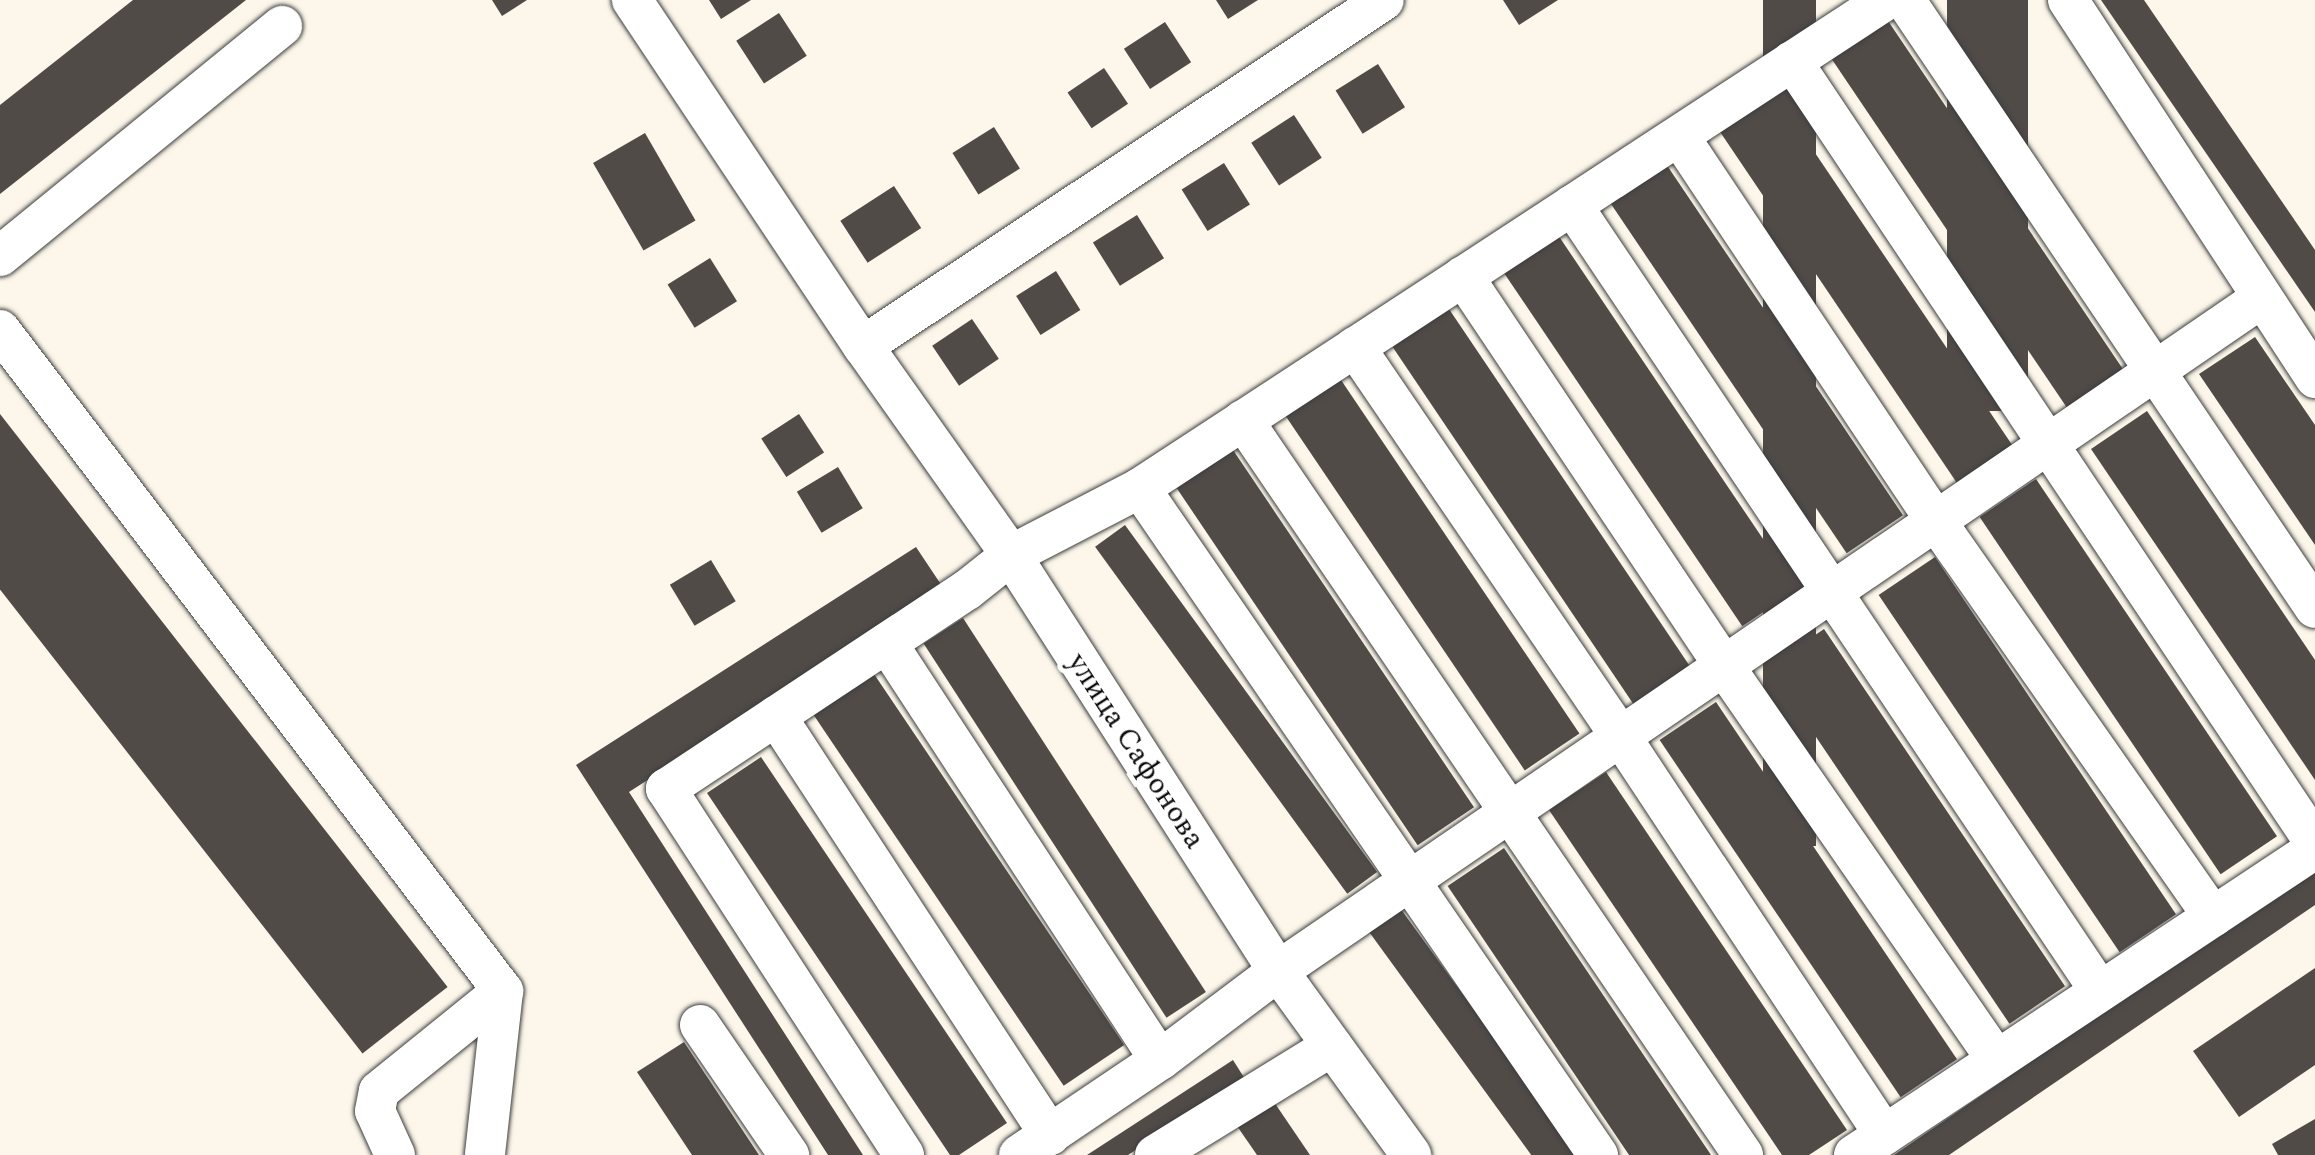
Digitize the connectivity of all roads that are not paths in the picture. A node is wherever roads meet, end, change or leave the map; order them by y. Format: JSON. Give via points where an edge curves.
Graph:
{"nodes":[{"id":1,"x":632,"y":0,"type":"edge"},
{"id":2,"x":1384,"y":0,"type":"edge"},
{"id":3,"x":1886,"y":0,"type":"edge"},
{"id":4,"x":1905,"y":0,"type":"edge"},
{"id":5,"x":2068,"y":0,"type":"edge"},
{"id":6,"x":282,"y":26,"type":"dead end"},
{"id":7,"x":1792,"y":61,"type":"junction"},
{"id":8,"x":1679,"y":136,"type":"junction"},
{"id":9,"x":1572,"y":205,"type":"junction"},
{"id":10,"x":0,"y":256,"type":"edge"},
{"id":11,"x":1463,"y":276,"type":"junction"},
{"id":12,"x":2260,"y":300,"type":"junction"},
{"id":13,"x":0,"y":330,"type":"edge"},
{"id":14,"x":863,"y":346,"type":"junction"},
{"id":15,"x":1355,"y":347,"type":"junction"},
{"id":16,"x":2156,"y":371,"type":"junction"},
{"id":17,"x":2315,"y":378,"type":"edge"},
{"id":18,"x":1244,"y":420,"type":"junction"},
{"id":19,"x":2048,"y":444,"type":"junction"},
{"id":20,"x":1140,"y":488,"type":"junction"},
{"id":21,"x":1936,"y":521,"type":"junction"},
{"id":22,"x":1012,"y":555,"type":"junction"},
{"id":23,"x":1833,"y":592,"type":"junction"},
{"id":24,"x":2315,"y":608,"type":"edge"},
{"id":25,"x":887,"y":643,"type":"junction"},
{"id":26,"x":1724,"y":666,"type":"junction"},
{"id":27,"x":776,"y":716,"type":"junction"},
{"id":28,"x":1621,"y":736,"type":"junction"},
{"id":29,"x":1511,"y":812,"type":"junction"},
{"id":30,"x":2315,"y":846,"type":"edge"},
{"id":31,"x":1410,"y":882,"type":"junction"},
{"id":32,"x":2212,"y":917,"type":"junction"},
{"id":33,"x":1278,"y":972,"type":"junction"},
{"id":34,"x":503,"y":990,"type":"junction"},
{"id":35,"x":2100,"y":991,"type":"junction"},
{"id":36,"x":700,"y":1025,"type":"dead end"},
{"id":37,"x":1332,"y":1046,"type":"junction"},
{"id":38,"x":1160,"y":1060,"type":"junction"},
{"id":39,"x":1997,"y":1060,"type":"junction"},
{"id":40,"x":1211,"y":1141,"type":"edge"},
{"id":41,"x":1034,"y":1145,"type":"edge"},
{"id":42,"x":1868,"y":1145,"type":"edge"},
{"id":43,"x":395,"y":1155,"type":"edge"},
{"id":44,"x":485,"y":1155,"type":"edge"},
{"id":45,"x":789,"y":1155,"type":"edge"},
{"id":46,"x":904,"y":1155,"type":"edge"},
{"id":47,"x":1154,"y":1155,"type":"edge"},
{"id":48,"x":1411,"y":1155,"type":"edge"},
{"id":49,"x":1598,"y":1155,"type":"edge"},
{"id":50,"x":1743,"y":1155,"type":"edge"}],
"edges":[{"from":1,"to":14,"type":"street","name":"улица Сафонова"},
{"from":2,"to":14,"type":"street"},
{"from":3,"to":7,"type":"street"},
{"from":4,"to":16,"type":"street"},
{"from":5,"to":12,"type":"street"},
{"from":6,"to":10,"type":"street"},
{"from":7,"to":8,"type":"street"},
{"from":7,"to":19,"type":"street"},
{"from":8,"to":9,"type":"street"},
{"from":8,"to":21,"type":"street"},
{"from":9,"to":11,"type":"street"},
{"from":9,"to":23,"type":"street"},
{"from":11,"to":15,"type":"street"},
{"from":11,"to":26,"type":"street"},
{"from":12,"to":16,"type":"street"},
{"from":12,"to":17,"type":"street"},
{"from":13,"to":34,"type":"street"},
{"from":14,"to":22,"type":"street","name":"улица Сафонова"},
{"from":15,"to":18,"type":"street"},
{"from":15,"to":28,"type":"street"},
{"from":16,"to":19,"type":"street"},
{"from":16,"to":24,"type":"street"},
{"from":18,"to":20,"type":"street"},
{"from":18,"to":29,"type":"street"},
{"from":19,"to":21,"type":"street"},
{"from":19,"to":30,"type":"street"},
{"from":20,"to":22,"type":"street"},
{"from":20,"to":31,"type":"street"},
{"from":21,"to":23,"type":"street"},
{"from":21,"to":32,"type":"street"},
{"from":22,"to":25,"type":"street"},
{"from":22,"to":33,"type":"street","name":"улица Сафонова"},
{"from":23,"to":26,"type":"street"},
{"from":23,"to":35,"type":"street"},
{"from":25,"to":27,"type":"street"},
{"from":25,"to":38,"type":"street"},
{"from":26,"to":28,"type":"street"},
{"from":26,"to":39,"type":"street"},
{"from":27,"to":41,"type":"street"},
{"from":27,"to":46,"type":"street","via":[[666,789]]},
{"from":28,"to":29,"type":"street"},
{"from":28,"to":42,"type":"street"},
{"from":29,"to":31,"type":"street"},
{"from":29,"to":50,"type":"street"},
{"from":30,"to":32,"type":"street"},
{"from":31,"to":33,"type":"street"},
{"from":31,"to":49,"type":"street"},
{"from":32,"to":35,"type":"street"},
{"from":33,"to":37,"type":"street","name":"улица Сафонова"},
{"from":33,"to":38,"type":"street"},
{"from":34,"to":43,"type":"street","via":[[379,1091],[375,1110]]},
{"from":34,"to":44,"type":"street"},
{"from":35,"to":39,"type":"street"},
{"from":36,"to":45,"type":"street"},
{"from":37,"to":40,"type":"street"},
{"from":37,"to":48,"type":"street","name":"улица Сафонова"},
{"from":38,"to":41,"type":"street"},
{"from":39,"to":42,"type":"street"},
{"from":40,"to":47,"type":"street"}]}
